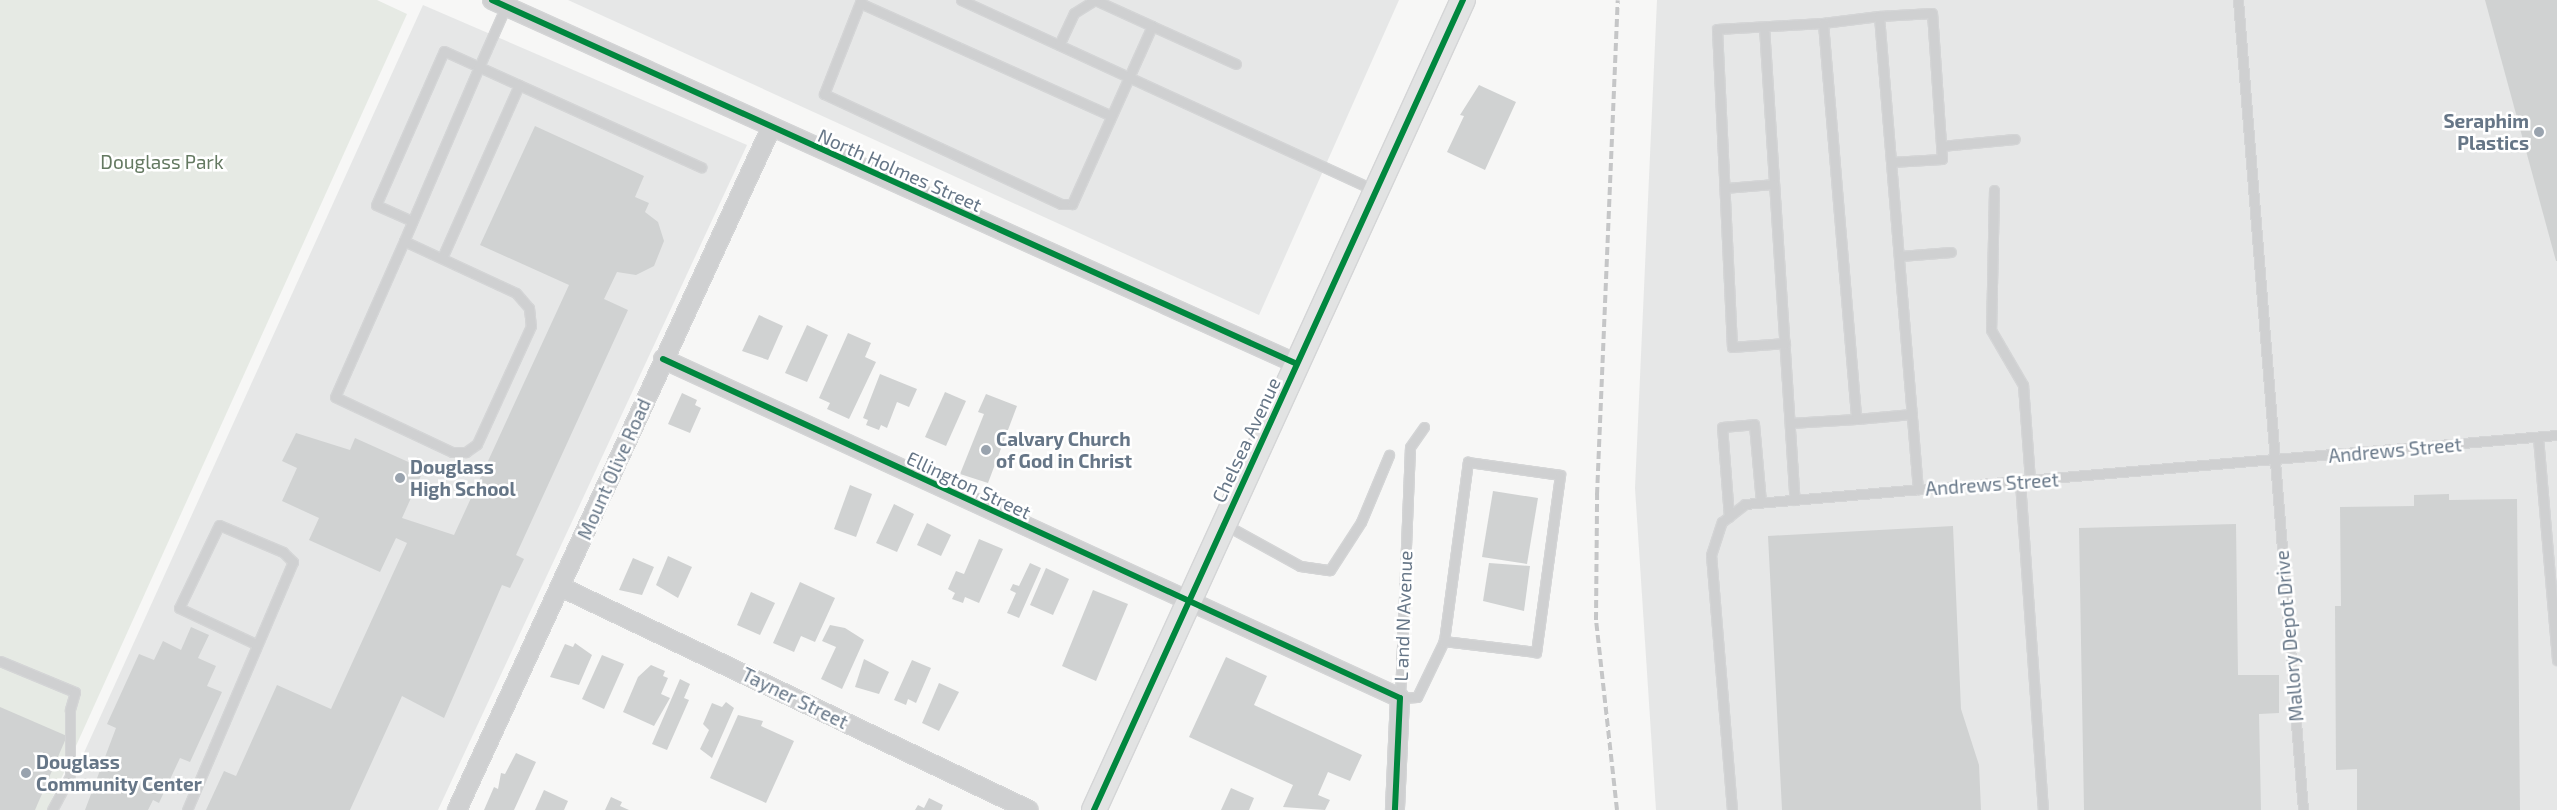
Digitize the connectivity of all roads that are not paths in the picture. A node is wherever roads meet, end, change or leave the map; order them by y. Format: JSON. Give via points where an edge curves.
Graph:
{"nodes":[{"id":1,"x":961,"y":0,"type":"edge"},
{"id":2,"x":1095,"y":0,"type":"edge"},
{"id":3,"x":1464,"y":0,"type":"edge"},
{"id":4,"x":2238,"y":0,"type":"edge"},
{"id":5,"x":861,"y":1,"type":"edge"},
{"id":6,"x":499,"y":3,"type":"edge"},
{"id":7,"x":1879,"y":16,"type":"junction"},
{"id":8,"x":1823,"y":23,"type":"junction"},
{"id":9,"x":1152,"y":26,"type":"junction"},
{"id":10,"x":1764,"y":27,"type":"junction"},
{"id":11,"x":1058,"y":45,"type":"junction"},
{"id":12,"x":1236,"y":64,"type":"dead end"},
{"id":13,"x":479,"y":68,"type":"junction"},
{"id":14,"x":1129,"y":78,"type":"junction"},
{"id":15,"x":518,"y":85,"type":"junction"},
{"id":16,"x":1111,"y":116,"type":"junction"},
{"id":17,"x":771,"y":128,"type":"junction"},
{"id":18,"x":2015,"y":139,"type":"dead end"},
{"id":19,"x":1941,"y":146,"type":"junction"},
{"id":20,"x":1891,"y":162,"type":"junction"},
{"id":21,"x":701,"y":167,"type":"dead end"},
{"id":22,"x":1774,"y":184,"type":"junction"},
{"id":23,"x":1725,"y":188,"type":"junction"},
{"id":24,"x":1994,"y":190,"type":"dead end"},
{"id":25,"x":1377,"y":192,"type":"junction"},
{"id":26,"x":412,"y":222,"type":"junction"},
{"id":27,"x":404,"y":241,"type":"junction"},
{"id":28,"x":1951,"y":252,"type":"dead end"},
{"id":29,"x":1900,"y":256,"type":"junction"},
{"id":30,"x":442,"y":258,"type":"junction"},
{"id":31,"x":1785,"y":343,"type":"junction"},
{"id":32,"x":663,"y":359,"type":"junction"},
{"id":33,"x":1298,"y":364,"type":"junction"},
{"id":34,"x":1912,"y":414,"type":"junction"},
{"id":35,"x":1856,"y":418,"type":"junction"},
{"id":36,"x":1790,"y":423,"type":"junction"},
{"id":37,"x":1424,"y":427,"type":"dead end"},
{"id":38,"x":2557,"y":435,"type":"edge"},
{"id":39,"x":2538,"y":437,"type":"junction"},
{"id":40,"x":1389,"y":455,"type":"dead end"},
{"id":41,"x":2274,"y":461,"type":"junction"},
{"id":42,"x":2030,"y":481,"type":"junction"},
{"id":43,"x":2020,"y":482,"type":"junction"},
{"id":44,"x":1918,"y":489,"type":"junction"},
{"id":45,"x":1795,"y":500,"type":"junction"},
{"id":46,"x":1761,"y":503,"type":"junction"},
{"id":47,"x":1729,"y":517,"type":"junction"},
{"id":48,"x":1224,"y":524,"type":"junction"},
{"id":49,"x":561,"y":587,"type":"junction"},
{"id":50,"x":1188,"y":603,"type":"junction"},
{"id":51,"x":1444,"y":641,"type":"junction"},
{"id":52,"x":256,"y":644,"type":"junction"},
{"id":53,"x":2557,"y":660,"type":"edge"},
{"id":54,"x":0,"y":661,"type":"edge"},
{"id":55,"x":1400,"y":698,"type":"junction"},
{"id":56,"x":52,"y":810,"type":"edge"},
{"id":57,"x":186,"y":810,"type":"edge"},
{"id":58,"x":457,"y":810,"type":"edge"},
{"id":59,"x":1029,"y":810,"type":"edge"},
{"id":60,"x":1094,"y":810,"type":"edge"},
{"id":61,"x":1395,"y":810,"type":"edge"},
{"id":62,"x":1732,"y":810,"type":"edge"},
{"id":63,"x":2043,"y":810,"type":"edge"},
{"id":64,"x":2303,"y":810,"type":"edge"}],
"edges":[{"from":1,"to":11,"type":"lane"},
{"from":2,"to":9,"type":"lane"},
{"from":2,"to":11,"type":"lane","via":[[1074,13]]},
{"from":3,"to":25,"type":"main road","name":"Chelsea Avenue"},
{"from":4,"to":41,"type":"lane","name":"Mallory Depot Drive"},
{"from":5,"to":16,"type":"lane"},
{"from":5,"to":16,"type":"lane","via":[[824,94],[1061,204],[1072,204]]},
{"from":6,"to":13,"type":"lane"},
{"from":6,"to":17,"type":"street","name":"North Holmes Street"},
{"from":7,"to":8,"type":"lane"},
{"from":7,"to":19,"type":"lane","via":[[1932,12]]},
{"from":7,"to":20,"type":"lane"},
{"from":8,"to":10,"type":"lane"},
{"from":8,"to":35,"type":"lane"},
{"from":9,"to":12,"type":"lane"},
{"from":9,"to":14,"type":"lane"},
{"from":10,"to":22,"type":"lane"},
{"from":10,"to":23,"type":"lane","via":[[1717,29]]},
{"from":11,"to":14,"type":"lane"},
{"from":13,"to":15,"type":"lane"},
{"from":13,"to":26,"type":"lane"},
{"from":13,"to":26,"type":"lane","via":[[444,51],[376,204]]},
{"from":14,"to":16,"type":"lane"},
{"from":14,"to":25,"type":"lane"},
{"from":15,"to":21,"type":"lane"},
{"from":15,"to":30,"type":"lane"},
{"from":17,"to":32,"type":"street","name":"Mount Olive Road"},
{"from":17,"to":33,"type":"street","name":"North Holmes Street"},
{"from":18,"to":19,"type":"lane"},
{"from":19,"to":20,"type":"lane","via":[[1942,159]]},
{"from":20,"to":29,"type":"lane"},
{"from":22,"to":23,"type":"lane"},
{"from":22,"to":31,"type":"lane"},
{"from":23,"to":31,"type":"lane","via":[[1732,347]]},
{"from":24,"to":42,"type":"lane","via":[[1991,330],[2023,385]]},
{"from":25,"to":33,"type":"main road","name":"Chelsea Avenue"},
{"from":26,"to":27,"type":"lane"},
{"from":27,"to":30,"type":"lane"},
{"from":27,"to":30,"type":"lane","via":[[335,398],[452,452],[466,452],[478,444],[531,326],[529,308],[516,293]]},
{"from":28,"to":29,"type":"lane"},
{"from":29,"to":34,"type":"lane"},
{"from":31,"to":36,"type":"lane"},
{"from":32,"to":49,"type":"street","name":"Mount Olive Road"},
{"from":32,"to":50,"type":"street","name":"Ellington Street"},
{"from":33,"to":48,"type":"main road","name":"Chelsea Avenue"},
{"from":34,"to":35,"type":"lane"},
{"from":34,"to":44,"type":"lane"},
{"from":35,"to":36,"type":"lane"},
{"from":36,"to":45,"type":"lane"},
{"from":37,"to":55,"type":"lane","name":"L and N Avenue","via":[[1410,447]]},
{"from":38,"to":39,"type":"lane","name":"Andrews Street"},
{"from":39,"to":41,"type":"lane","name":"Andrews Street"},
{"from":39,"to":53,"type":"lane"},
{"from":40,"to":48,"type":"lane","via":[[1361,522],[1330,570],[1300,566]]},
{"from":41,"to":42,"type":"lane","name":"Andrews Street"},
{"from":41,"to":64,"type":"lane","name":"Mallory Depot Drive"},
{"from":42,"to":43,"type":"lane","name":"Andrews Street"},
{"from":43,"to":44,"type":"lane","name":"Andrews Street"},
{"from":43,"to":63,"type":"lane"},
{"from":44,"to":45,"type":"lane","name":"Andrews Street"},
{"from":45,"to":46,"type":"lane","name":"Andrews Street"},
{"from":46,"to":47,"type":"lane","name":"Andrews Street","via":[[1745,504]]},
{"from":46,"to":47,"type":"lane","via":[[1754,424],[1722,426]]},
{"from":47,"to":62,"type":"lane","name":"Andrews Street","via":[[1722,522],[1711,555]]},
{"from":48,"to":50,"type":"main road","name":"Chelsea Avenue"},
{"from":49,"to":58,"type":"street","name":"Mount Olive Road"},
{"from":49,"to":59,"type":"street","name":"Tayner Street"},
{"from":50,"to":55,"type":"street","name":"Ellington Street"},
{"from":50,"to":60,"type":"main road","name":"Chelsea Avenue"},
{"from":51,"to":51,"type":"lane","via":[[1468,462],[1560,475],[1536,652]]},
{"from":51,"to":55,"type":"lane","via":[[1417,697]]},
{"from":52,"to":52,"type":"lane","via":[[293,562],[283,552],[219,524],[179,608]]},
{"from":52,"to":57,"type":"lane"},
{"from":54,"to":56,"type":"lane","via":[[75,692],[70,710],[70,776]]},
{"from":55,"to":61,"type":"street","name":"L and N Avenue"}]}
